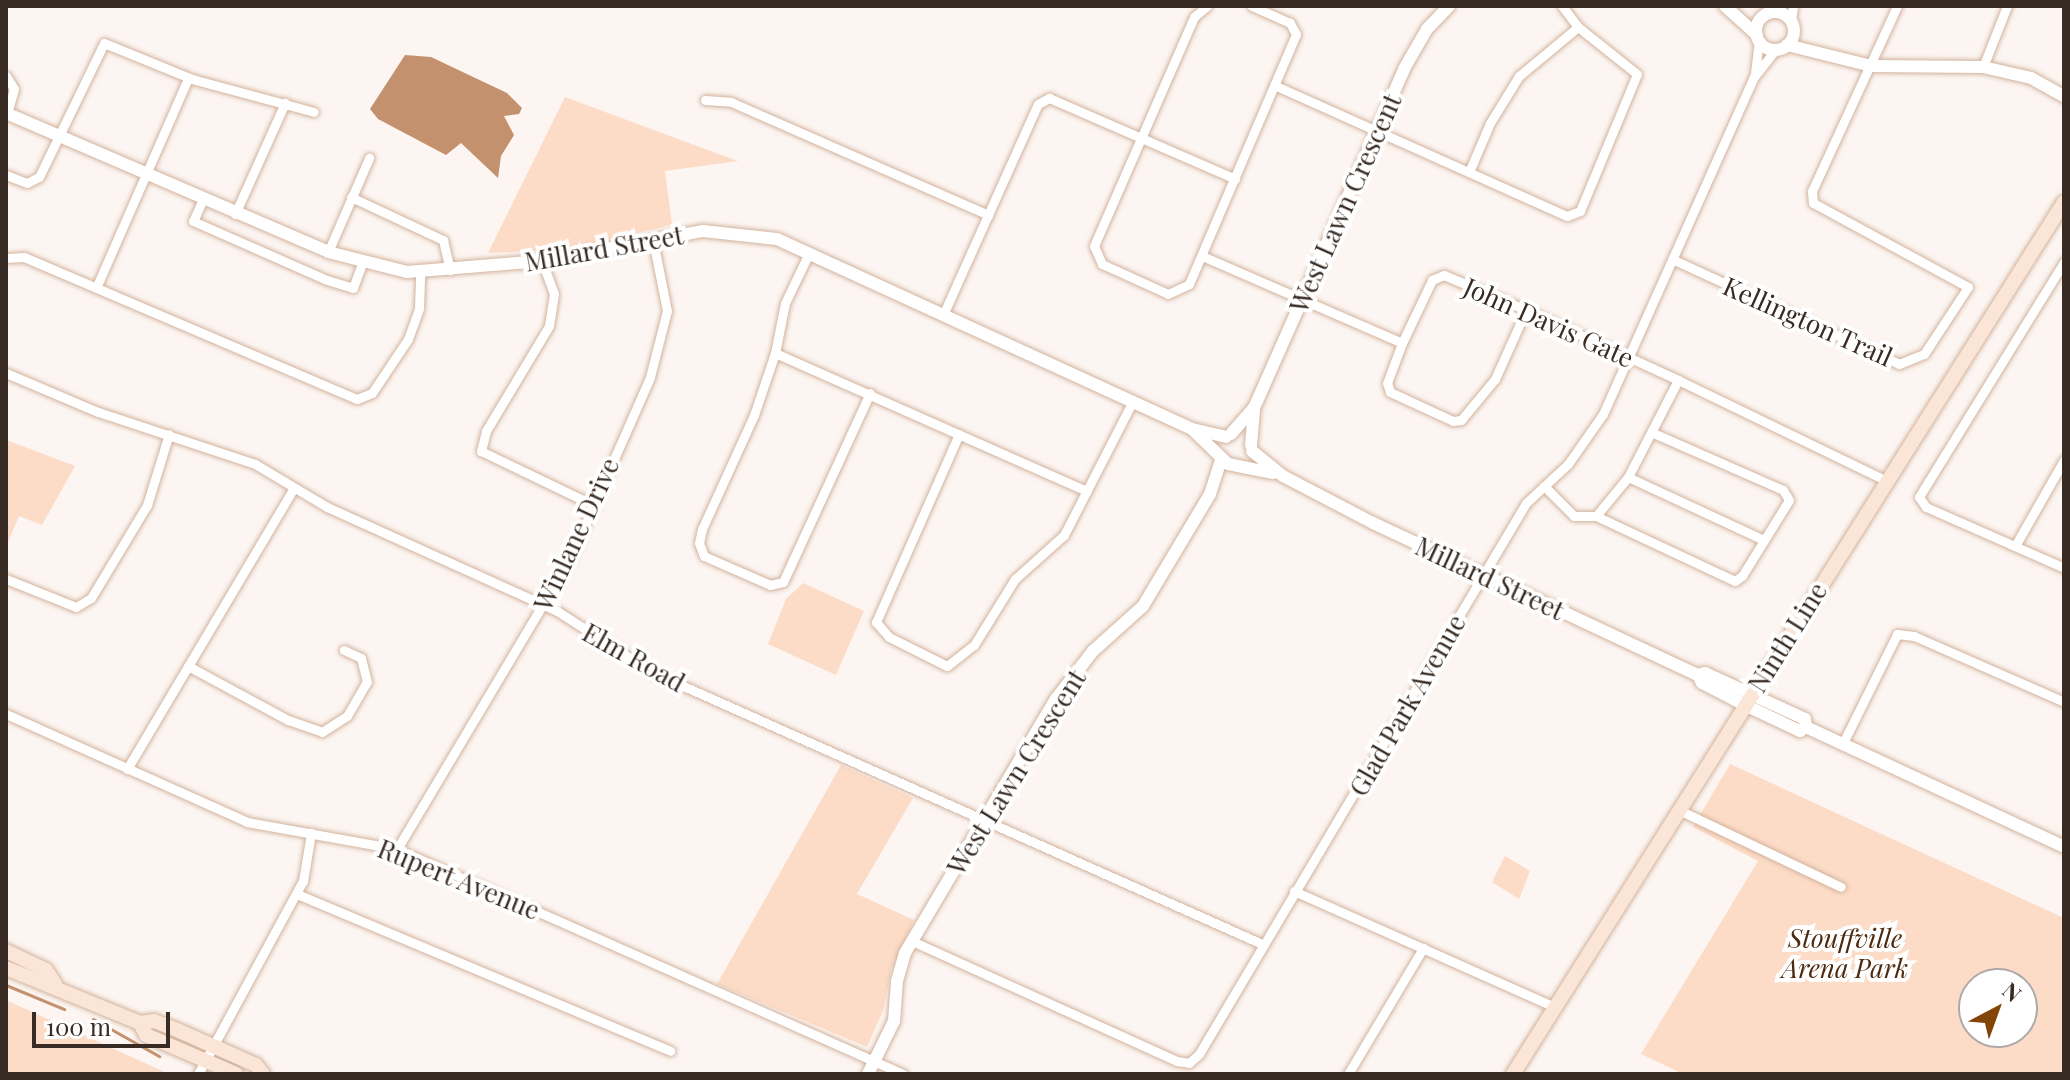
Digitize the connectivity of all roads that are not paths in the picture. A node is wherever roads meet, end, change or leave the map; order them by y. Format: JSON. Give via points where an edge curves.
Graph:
{"nodes":[{"id":1,"x":1207,"y":6,"type":"edge"},
{"id":2,"x":1252,"y":6,"type":"edge"},
{"id":3,"x":1449,"y":6,"type":"edge"},
{"id":4,"x":1562,"y":6,"type":"edge"},
{"id":5,"x":1793,"y":6,"type":"edge"},
{"id":6,"x":1897,"y":6,"type":"edge"},
{"id":7,"x":2007,"y":6,"type":"edge"},
{"id":8,"x":1728,"y":8,"type":"edge"},
{"id":9,"x":1773,"y":11,"type":"edge"},
{"id":10,"x":1792,"y":24,"type":"junction"},
{"id":11,"x":1578,"y":27,"type":"junction"},
{"id":12,"x":1758,"y":38,"type":"junction"},
{"id":13,"x":1782,"y":47,"type":"junction"},
{"id":14,"x":1817,"y":49,"type":"junction"},
{"id":15,"x":1871,"y":66,"type":"junction"},
{"id":16,"x":1983,"y":67,"type":"junction"},
{"id":17,"x":6,"y":76,"type":"edge"},
{"id":18,"x":1754,"y":77,"type":"junction"},
{"id":19,"x":188,"y":78,"type":"junction"},
{"id":20,"x":1274,"y":85,"type":"junction"},
{"id":21,"x":2064,"y":96,"type":"edge"},
{"id":22,"x":705,"y":100,"type":"dead end"},
{"id":23,"x":285,"y":103,"type":"junction"},
{"id":24,"x":314,"y":112,"type":"dead end"},
{"id":25,"x":6,"y":114,"type":"edge"},
{"id":26,"x":1376,"y":131,"type":"junction"},
{"id":27,"x":58,"y":135,"type":"junction"},
{"id":28,"x":1143,"y":138,"type":"junction"},
{"id":29,"x":369,"y":158,"type":"dead end"},
{"id":30,"x":1469,"y":172,"type":"junction"},
{"id":31,"x":146,"y":173,"type":"junction"},
{"id":32,"x":6,"y":175,"type":"edge"},
{"id":33,"x":1235,"y":179,"type":"junction"},
{"id":34,"x":351,"y":197,"type":"junction"},
{"id":35,"x":203,"y":199,"type":"junction"},
{"id":36,"x":2064,"y":202,"type":"edge"},
{"id":37,"x":235,"y":214,"type":"junction"},
{"id":38,"x":988,"y":215,"type":"junction"},
{"id":39,"x":653,"y":240,"type":"junction"},
{"id":40,"x":328,"y":252,"type":"junction"},
{"id":41,"x":809,"y":253,"type":"junction"},
{"id":42,"x":1202,"y":256,"type":"junction"},
{"id":43,"x":6,"y":258,"type":"edge"},
{"id":44,"x":1672,"y":259,"type":"junction"},
{"id":45,"x":363,"y":261,"type":"junction"},
{"id":46,"x":542,"y":261,"type":"junction"},
{"id":47,"x":2064,"y":262,"type":"edge"},
{"id":48,"x":450,"y":270,"type":"junction"},
{"id":49,"x":420,"y":271,"type":"junction"},
{"id":50,"x":96,"y":288,"type":"junction"},
{"id":51,"x":1303,"y":298,"type":"junction"},
{"id":52,"x":1526,"y":310,"type":"junction"},
{"id":53,"x":943,"y":315,"type":"junction"},
{"id":54,"x":1402,"y":343,"type":"junction"},
{"id":55,"x":775,"y":353,"type":"junction"},
{"id":56,"x":1627,"y":357,"type":"junction"},
{"id":57,"x":6,"y":373,"type":"edge"},
{"id":58,"x":1678,"y":380,"type":"junction"},
{"id":59,"x":870,"y":393,"type":"junction"},
{"id":60,"x":1133,"y":401,"type":"junction"},
{"id":61,"x":1254,"y":408,"type":"junction"},
{"id":62,"x":1192,"y":429,"type":"junction"},
{"id":63,"x":1653,"y":433,"type":"junction"},
{"id":64,"x":169,"y":434,"type":"junction"},
{"id":65,"x":959,"y":434,"type":"junction"},
{"id":66,"x":1228,"y":436,"type":"junction"},
{"id":67,"x":1251,"y":448,"type":"junction"},
{"id":68,"x":1221,"y":457,"type":"junction"},
{"id":69,"x":2064,"y":460,"type":"edge"},
{"id":70,"x":1240,"y":465,"type":"junction"},
{"id":71,"x":1283,"y":476,"type":"junction"},
{"id":72,"x":1628,"y":477,"type":"junction"},
{"id":73,"x":1885,"y":480,"type":"junction"},
{"id":74,"x":1544,"y":486,"type":"junction"},
{"id":75,"x":293,"y":489,"type":"junction"},
{"id":76,"x":1087,"y":491,"type":"junction"},
{"id":77,"x":1210,"y":494,"type":"junction"},
{"id":78,"x":591,"y":504,"type":"junction"},
{"id":79,"x":1596,"y":516,"type":"junction"},
{"id":80,"x":1764,"y":540,"type":"junction"},
{"id":81,"x":2015,"y":546,"type":"junction"},
{"id":82,"x":2064,"y":568,"type":"edge"},
{"id":83,"x":1484,"y":575,"type":"junction"},
{"id":84,"x":6,"y":579,"type":"edge"},
{"id":85,"x":544,"y":605,"type":"junction"},
{"id":86,"x":344,"y":650,"type":"dead end"},
{"id":87,"x":188,"y":666,"type":"junction"},
{"id":88,"x":1748,"y":700,"type":"junction"},
{"id":89,"x":2064,"y":702,"type":"edge"},
{"id":90,"x":6,"y":714,"type":"edge"},
{"id":91,"x":1842,"y":745,"type":"junction"},
{"id":92,"x":127,"y":769,"type":"junction"},
{"id":93,"x":1679,"y":810,"type":"junction"},
{"id":94,"x":986,"y":821,"type":"junction"},
{"id":95,"x":311,"y":833,"type":"junction"},
{"id":96,"x":2064,"y":847,"type":"edge"},
{"id":97,"x":397,"y":849,"type":"junction"},
{"id":98,"x":1841,"y":887,"type":"dead end"},
{"id":99,"x":1294,"y":891,"type":"junction"},
{"id":100,"x":297,"y":894,"type":"junction"},
{"id":101,"x":912,"y":941,"type":"junction"},
{"id":102,"x":1262,"y":944,"type":"junction"},
{"id":103,"x":1423,"y":948,"type":"junction"},
{"id":104,"x":6,"y":951,"type":"edge"},
{"id":105,"x":6,"y":968,"type":"edge"},
{"id":106,"x":55,"y":984,"type":"junction"},
{"id":107,"x":1555,"y":1007,"type":"junction"},
{"id":108,"x":140,"y":1023,"type":"junction"},
{"id":109,"x":211,"y":1044,"type":"junction"},
{"id":110,"x":670,"y":1051,"type":"dead end"},
{"id":111,"x":875,"y":1061,"type":"junction"},
{"id":112,"x":201,"y":1067,"type":"edge"},
{"id":113,"x":236,"y":1074,"type":"edge"},
{"id":114,"x":263,"y":1074,"type":"edge"},
{"id":115,"x":868,"y":1074,"type":"edge"},
{"id":116,"x":903,"y":1074,"type":"edge"},
{"id":117,"x":1348,"y":1074,"type":"edge"},
{"id":118,"x":1513,"y":1074,"type":"edge"}],
"edges":[{"from":1,"to":28,"type":"street","via":[[1194,17]]},
{"from":2,"to":20,"type":"street","via":[[1290,23],[1296,34]]},
{"from":3,"to":26,"type":"street","name":"West Lawn Crescent","via":[[1420,42]]},
{"from":4,"to":11,"type":"street"},
{"from":5,"to":10,"type":"street"},
{"from":6,"to":15,"type":"street"},
{"from":7,"to":16,"type":"street"},
{"from":8,"to":9,"type":"street"},
{"from":8,"to":12,"type":"street"},
{"from":9,"to":10,"type":"street"},
{"from":9,"to":12,"type":"street"},
{"from":10,"to":13,"type":"street"},
{"from":10,"to":14,"type":"street"},
{"from":11,"to":30,"type":"street","via":[[1519,76]]},
{"from":11,"to":30,"type":"street","via":[[1637,74],[1580,211],[1567,216]]},
{"from":12,"to":13,"type":"street"},
{"from":12,"to":18,"type":"street","name":"Glad Park Avenue"},
{"from":13,"to":14,"type":"street"},
{"from":13,"to":18,"type":"street","name":"Glad Park Avenue"},
{"from":14,"to":15,"type":"street"},
{"from":15,"to":16,"type":"street"},
{"from":15,"to":44,"type":"street","name":"Kellington Trail","via":[[1812,191],[1813,203],[1968,287],[1924,354],[1899,364]]},
{"from":16,"to":21,"type":"street","via":[[2031,78]]},
{"from":17,"to":25,"type":"street","via":[[14,89]]},
{"from":18,"to":44,"type":"street","name":"Glad Park Avenue"},
{"from":19,"to":23,"type":"street"},
{"from":19,"to":27,"type":"street","via":[[102,43]]},
{"from":19,"to":31,"type":"street"},
{"from":20,"to":26,"type":"street"},
{"from":20,"to":33,"type":"street"},
{"from":22,"to":38,"type":"street","via":[[731,102]]},
{"from":23,"to":24,"type":"street"},
{"from":23,"to":37,"type":"street"},
{"from":25,"to":27,"type":"street","name":"Millard Street"},
{"from":26,"to":30,"type":"street"},
{"from":26,"to":51,"type":"street","name":"West Lawn Crescent"},
{"from":27,"to":31,"type":"street","name":"Millard Street"},
{"from":27,"to":32,"type":"street","via":[[34,181]]},
{"from":28,"to":33,"type":"street"},
{"from":28,"to":38,"type":"street","via":[[1049,98],[1038,104]]},
{"from":28,"to":42,"type":"street","via":[[1094,246],[1095,257],[1168,294],[1189,284]]},
{"from":29,"to":34,"type":"street"},
{"from":31,"to":35,"type":"street","name":"Millard Street"},
{"from":31,"to":50,"type":"street"},
{"from":33,"to":42,"type":"street"},
{"from":34,"to":40,"type":"street"},
{"from":34,"to":48,"type":"street","via":[[443,240]]},
{"from":35,"to":37,"type":"street","name":"Millard Street"},
{"from":35,"to":45,"type":"street","via":[[193,221],[327,280],[353,288]]},
{"from":36,"to":73,"type":"main road","name":"Ninth Line"},
{"from":37,"to":40,"type":"street","name":"Millard Street"},
{"from":38,"to":53,"type":"street"},
{"from":39,"to":41,"type":"street","name":"Millard Street","via":[[728,231],[777,239]]},
{"from":39,"to":46,"type":"street","name":"Millard Street"},
{"from":39,"to":78,"type":"street","name":"Winlane Drive","via":[[667,293],[666,329],[650,377]]},
{"from":40,"to":45,"type":"street","name":"Millard Street"},
{"from":41,"to":53,"type":"street","name":"Millard Street"},
{"from":41,"to":55,"type":"street","via":[[785,303]]},
{"from":42,"to":51,"type":"street"},
{"from":43,"to":50,"type":"street","via":[[24,257]]},
{"from":44,"to":56,"type":"street","name":"Glad Park Avenue"},
{"from":45,"to":49,"type":"street","name":"Millard Street"},
{"from":46,"to":48,"type":"street","name":"Millard Street"},
{"from":46,"to":78,"type":"street","via":[[554,294],[549,326],[486,431],[481,451]]},
{"from":47,"to":81,"type":"street","via":[[1920,489],[1926,507]]},
{"from":48,"to":49,"type":"street","name":"Millard Street"},
{"from":49,"to":50,"type":"street","via":[[412,331],[377,386],[360,399]]},
{"from":51,"to":54,"type":"street"},
{"from":51,"to":61,"type":"street","name":"West Lawn Crescent"},
{"from":52,"to":54,"type":"street","name":"John Davis Gate","via":[[1444,275],[1432,280]]},
{"from":52,"to":54,"type":"street","name":"John Davis Gate","via":[[1495,379],[1461,420],[1390,392],[1387,383]]},
{"from":52,"to":56,"type":"street","name":"John Davis Gate"},
{"from":53,"to":60,"type":"street","name":"Millard Street"},
{"from":55,"to":59,"type":"street"},
{"from":55,"to":59,"type":"street","via":[[699,543],[704,556],[770,585],[783,582],[790,572]]},
{"from":56,"to":58,"type":"street","name":"John Davis Gate"},
{"from":56,"to":74,"type":"street","name":"Glad Park Avenue","via":[[1603,414],[1568,464]]},
{"from":57,"to":64,"type":"street","name":"Elm Road","via":[[98,412]]},
{"from":58,"to":63,"type":"street"},
{"from":58,"to":73,"type":"street","name":"John Davis Gate"},
{"from":59,"to":65,"type":"street"},
{"from":60,"to":62,"type":"street","name":"Millard Street"},
{"from":60,"to":76,"type":"street"},
{"from":61,"to":66,"type":"street","name":"West Lawn Crescent"},
{"from":61,"to":67,"type":"street","name":"West Lawn Crescent"},
{"from":62,"to":66,"type":"street","name":"Millard Street"},
{"from":62,"to":68,"type":"street","name":"Millard Street"},
{"from":63,"to":72,"type":"street"},
{"from":63,"to":80,"type":"street","via":[[1783,490],[1789,500]]},
{"from":64,"to":75,"type":"street","name":"Elm Road","via":[[255,464]]},
{"from":64,"to":84,"type":"street","via":[[147,505],[91,598],[76,607]]},
{"from":65,"to":76,"type":"street"},
{"from":65,"to":76,"type":"street","via":[[876,622],[889,637],[937,662],[947,666],[963,657],[1015,579],[1064,535]]},
{"from":66,"to":67,"type":"street","name":"Millard Street","via":[[1245,437]]},
{"from":66,"to":68,"type":"street","name":"West Lawn Crescent"},
{"from":67,"to":70,"type":"street","name":"West Lawn Crescent"},
{"from":67,"to":71,"type":"street","name":"Millard Street"},
{"from":68,"to":70,"type":"street","name":"Millard Street"},
{"from":68,"to":77,"type":"street","name":"West Lawn Crescent"},
{"from":69,"to":81,"type":"street"},
{"from":70,"to":71,"type":"street","name":"Millard Street"},
{"from":70,"to":77,"type":"street","name":"West Lawn Crescent"},
{"from":71,"to":83,"type":"street","name":"Millard Street"},
{"from":72,"to":79,"type":"street"},
{"from":72,"to":80,"type":"street"},
{"from":73,"to":88,"type":"main road","name":"Ninth Line"},
{"from":74,"to":79,"type":"street","via":[[1574,516]]},
{"from":74,"to":83,"type":"street","name":"Glad Park Avenue","via":[[1526,503]]},
{"from":75,"to":85,"type":"street","name":"Elm Road"},
{"from":75,"to":87,"type":"street"},
{"from":77,"to":94,"type":"street","name":"West Lawn Crescent","via":[[1143,606],[1093,651],[1056,699]]},
{"from":78,"to":85,"type":"street","name":"Winlane Drive","via":[[569,561]]},
{"from":79,"to":80,"type":"street","via":[[1735,581]]},
{"from":81,"to":82,"type":"street"},
{"from":83,"to":88,"type":"street","name":"Millard Street","via":[[1698,675],[1702,683]]},
{"from":83,"to":99,"type":"street","name":"Glad Park Avenue"},
{"from":85,"to":94,"type":"street","name":"Elm Road","via":[[652,672]]},
{"from":85,"to":97,"type":"street","name":"Winlane Drive"},
{"from":86,"to":87,"type":"street","via":[[361,658],[367,682],[347,716],[322,732],[288,720]]},
{"from":87,"to":92,"type":"street"},
{"from":88,"to":91,"type":"street","name":"Millard Street","via":[[1800,731],[1806,727]]},
{"from":88,"to":93,"type":"main road","name":"Ninth Line"},
{"from":89,"to":91,"type":"street","via":[[1904,632],[1887,647]]},
{"from":90,"to":92,"type":"street","name":"Rupert Avenue"},
{"from":91,"to":96,"type":"street","name":"Millard Street"},
{"from":92,"to":95,"type":"street","name":"Rupert Avenue","via":[[247,822]]},
{"from":93,"to":98,"type":"street"},
{"from":93,"to":107,"type":"main road","name":"Ninth Line"},
{"from":94,"to":101,"type":"street","name":"West Lawn Crescent"},
{"from":94,"to":102,"type":"street","name":"Elm Road"},
{"from":95,"to":97,"type":"street","name":"Rupert Avenue"},
{"from":95,"to":100,"type":"street"},
{"from":97,"to":111,"type":"street","name":"Rupert Avenue"},
{"from":99,"to":102,"type":"street","name":"Glad Park Avenue"},
{"from":99,"to":103,"type":"street"},
{"from":100,"to":109,"type":"street"},
{"from":100,"to":110,"type":"street"},
{"from":101,"to":102,"type":"street","name":"Glad Park Avenue","via":[[1189,1063],[1205,1045]]},
{"from":101,"to":111,"type":"street","name":"West Lawn Crescent","via":[[897,981],[894,1021]]},
{"from":103,"to":107,"type":"street"},
{"from":103,"to":117,"type":"street"},
{"from":104,"to":106,"type":"main road","via":[[46,970]]},
{"from":105,"to":106,"type":"main road"},
{"from":106,"to":108,"type":"main road"},
{"from":107,"to":118,"type":"main road","name":"Ninth Line"},
{"from":108,"to":109,"type":"main road","via":[[154,1021]]},
{"from":108,"to":112,"type":"main road","via":[[146,1035]]},
{"from":109,"to":112,"type":"street"},
{"from":109,"to":114,"type":"main road","via":[[256,1065]]},
{"from":111,"to":115,"type":"street","name":"West Lawn Crescent"},
{"from":111,"to":116,"type":"street","name":"Rupert Avenue"},
{"from":112,"to":113,"type":"main road"}]}
